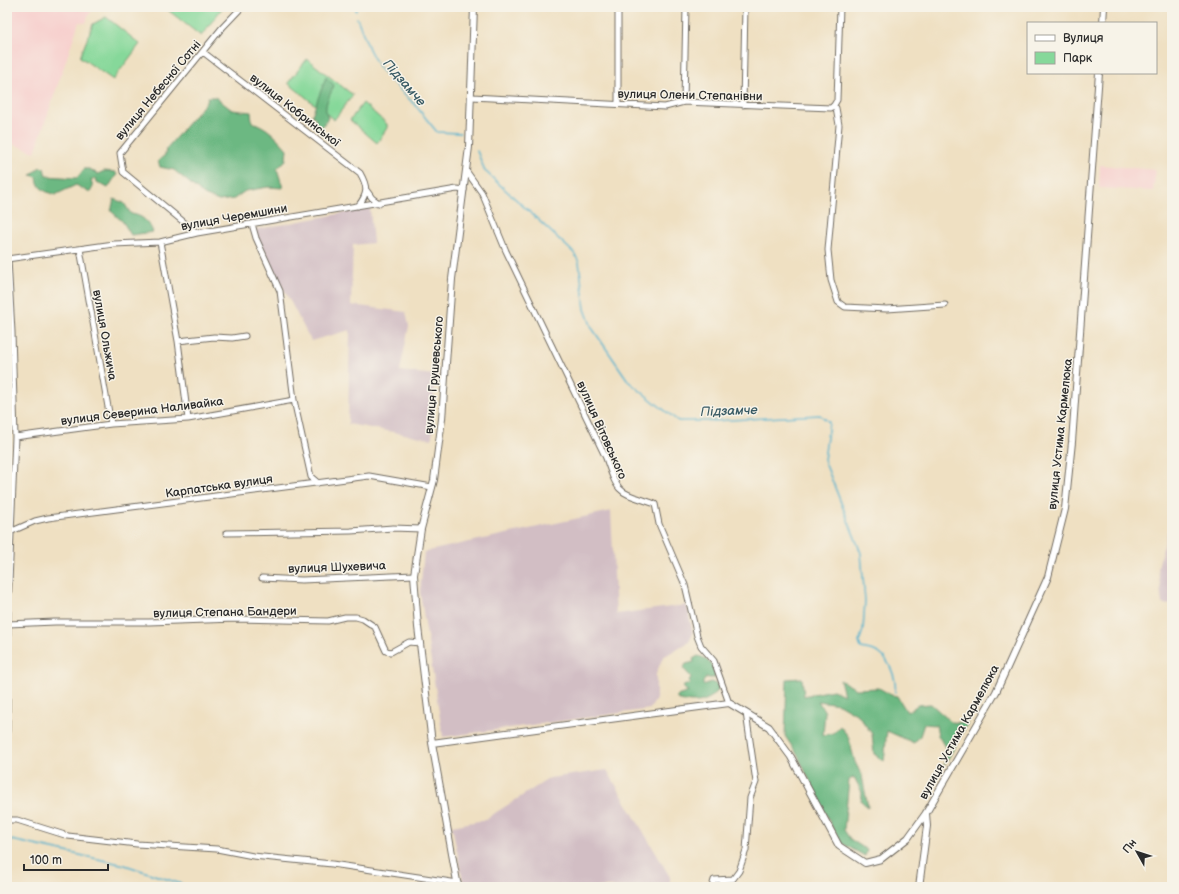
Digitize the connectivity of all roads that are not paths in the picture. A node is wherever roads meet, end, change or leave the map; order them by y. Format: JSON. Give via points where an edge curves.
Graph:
{"nodes":[{"id":1,"x":242,"y":7,"type":"edge"},
{"id":2,"x":474,"y":7,"type":"edge"},
{"id":3,"x":618,"y":7,"type":"edge"},
{"id":4,"x":686,"y":7,"type":"edge"},
{"id":5,"x":745,"y":7,"type":"edge"},
{"id":6,"x":840,"y":7,"type":"edge"},
{"id":7,"x":1104,"y":7,"type":"edge"},
{"id":8,"x":1103,"y":22,"type":"edge"},
{"id":9,"x":203,"y":52,"type":"junction"},
{"id":10,"x":1099,"y":74,"type":"edge"},
{"id":11,"x":472,"y":97,"type":"junction"},
{"id":12,"x":684,"y":102,"type":"junction"},
{"id":13,"x":618,"y":104,"type":"junction"},
{"id":14,"x":743,"y":105,"type":"junction"},
{"id":15,"x":835,"y":107,"type":"junction"},
{"id":16,"x":467,"y":172,"type":"junction"},
{"id":17,"x":464,"y":190,"type":"junction"},
{"id":18,"x":367,"y":191,"type":"junction"},
{"id":19,"x":379,"y":203,"type":"junction"},
{"id":20,"x":358,"y":206,"type":"junction"},
{"id":21,"x":252,"y":224,"type":"junction"},
{"id":22,"x":198,"y":233,"type":"junction"},
{"id":23,"x":160,"y":242,"type":"junction"},
{"id":24,"x":80,"y":249,"type":"junction"},
{"id":25,"x":7,"y":259,"type":"edge"},
{"id":26,"x":945,"y":305,"type":"dead end"},
{"id":27,"x":10,"y":333,"type":"edge"},
{"id":28,"x":245,"y":336,"type":"dead end"},
{"id":29,"x":178,"y":341,"type":"junction"},
{"id":30,"x":13,"y":395,"type":"junction"},
{"id":31,"x":7,"y":396,"type":"edge"},
{"id":32,"x":294,"y":400,"type":"junction"},
{"id":33,"x":188,"y":418,"type":"junction"},
{"id":34,"x":111,"y":424,"type":"junction"},
{"id":35,"x":15,"y":437,"type":"junction"},
{"id":36,"x":318,"y":483,"type":"junction"},
{"id":37,"x":10,"y":488,"type":"edge"},
{"id":38,"x":432,"y":488,"type":"junction"},
{"id":39,"x":421,"y":529,"type":"junction"},
{"id":40,"x":10,"y":532,"type":"junction"},
{"id":41,"x":226,"y":533,"type":"dead end"},
{"id":42,"x":414,"y":575,"type":"junction"},
{"id":43,"x":262,"y":578,"type":"dead end"},
{"id":44,"x":8,"y":624,"type":"junction"},
{"id":45,"x":420,"y":643,"type":"junction"},
{"id":46,"x":729,"y":703,"type":"junction"},
{"id":47,"x":746,"y":713,"type":"junction"},
{"id":48,"x":7,"y":731,"type":"edge"},
{"id":49,"x":432,"y":743,"type":"junction"},
{"id":50,"x":926,"y":813,"type":"junction"},
{"id":51,"x":7,"y":820,"type":"edge"},
{"id":52,"x":458,"y":885,"type":"edge"},
{"id":53,"x":712,"y":887,"type":"edge"},
{"id":54,"x":919,"y":887,"type":"edge"}],
"edges":[{"from":1,"to":9,"type":"street","name":"вулиця Небесної Сотні"},
{"from":2,"to":11,"type":"street","name":"вулиця Грушевського"},
{"from":3,"to":13,"type":"street"},
{"from":4,"to":12,"type":"street"},
{"from":5,"to":14,"type":"street"},
{"from":6,"to":15,"type":"street"},
{"from":7,"to":8,"type":"street"},
{"from":9,"to":18,"type":"street","name":"вулиця Кобринської","via":[[360,173]]},
{"from":9,"to":22,"type":"street","name":"вулиця Небесної Сотні","via":[[120,153],[122,172]]},
{"from":10,"to":50,"type":"street","name":"вулиця Устима Кармелюка","via":[[1074,428],[1065,509],[1048,577],[996,692]]},
{"from":11,"to":13,"type":"street","name":"вулиця Олени Степанівни"},
{"from":11,"to":16,"type":"street","name":"вулиця Грушевського"},
{"from":12,"to":13,"type":"street","name":"вулиця Олени Степанівни","via":[[665,107]]},
{"from":12,"to":14,"type":"street","name":"вулиця Олени Степанівни"},
{"from":14,"to":15,"type":"street","name":"вулиця Олени Степанівни"},
{"from":15,"to":26,"type":"street","via":[[839,125],[828,250],[831,280],[838,302],[845,308],[887,309]]},
{"from":16,"to":17,"type":"street","name":"вулиця Грушевського"},
{"from":16,"to":46,"type":"street","name":"вулиця Вітовського","via":[[482,193],[506,251],[606,458],[618,489],[624,494],[655,504],[659,524],[685,586],[698,639],[714,661]]},
{"from":17,"to":19,"type":"street","name":"вулиця Черемшини","via":[[457,189]]},
{"from":17,"to":38,"type":"street","name":"вулиця Грушевського","via":[[452,279],[442,419]]},
{"from":18,"to":19,"type":"street","name":"вулиця Кобринської"},
{"from":18,"to":20,"type":"street"},
{"from":19,"to":20,"type":"street","name":"вулиця Черемшини"},
{"from":20,"to":21,"type":"street","name":"вулиця Черемшини"},
{"from":21,"to":22,"type":"street","name":"вулиця Черемшини"},
{"from":21,"to":32,"type":"street","via":[[280,291]]},
{"from":22,"to":23,"type":"street","name":"вулиця Черемшини"},
{"from":23,"to":24,"type":"street","name":"вулиця Черемшини","via":[[114,244]]},
{"from":23,"to":29,"type":"street"},
{"from":24,"to":25,"type":"street","name":"вулиця Черемшини"},
{"from":24,"to":34,"type":"street","name":"вулиця Ольжича"},
{"from":25,"to":27,"type":"street"},
{"from":27,"to":30,"type":"street"},
{"from":28,"to":29,"type":"street"},
{"from":29,"to":33,"type":"street"},
{"from":30,"to":31,"type":"street"},
{"from":30,"to":35,"type":"street"},
{"from":32,"to":33,"type":"street","name":"вулиця Северина Наливайка"},
{"from":32,"to":36,"type":"street","via":[[311,477]]},
{"from":33,"to":34,"type":"street","name":"вулиця Северина Наливайка"},
{"from":34,"to":35,"type":"street","name":"вулиця Северина Наливайка"},
{"from":35,"to":37,"type":"street"},
{"from":36,"to":38,"type":"street","name":"Карпатська вулиця","via":[[369,476]]},
{"from":36,"to":40,"type":"street","name":"Карпатська вулиця","via":[[48,518]]},
{"from":37,"to":40,"type":"street"},
{"from":38,"to":39,"type":"street","name":"вулиця Грушевського"},
{"from":39,"to":41,"type":"street"},
{"from":39,"to":42,"type":"street","name":"вулиця Грушевського"},
{"from":40,"to":44,"type":"street"},
{"from":42,"to":43,"type":"street","name":"вулиця Шухевича","via":[[302,580]]},
{"from":42,"to":45,"type":"street","name":"вулиця Грушевського"},
{"from":44,"to":45,"type":"street","name":"вулиця Степана Бандери","via":[[235,619],[328,621],[356,617],[375,627],[386,651],[391,652],[409,642]]},
{"from":44,"to":48,"type":"street"},
{"from":45,"to":49,"type":"street","name":"вулиця Грушевського"},
{"from":46,"to":47,"type":"street","name":"вулиця Устима Кармелюка"},
{"from":46,"to":49,"type":"street"},
{"from":47,"to":50,"type":"street","name":"вулиця Устима Кармелюка","via":[[769,727],[791,757],[839,846],[865,863],[881,859],[908,838]]},
{"from":47,"to":53,"type":"street","via":[[756,782],[750,798],[746,850],[739,871],[733,878],[714,880]]},
{"from":49,"to":52,"type":"street","name":"вулиця Грушевського"},
{"from":50,"to":54,"type":"street","via":[[927,826]]},
{"from":51,"to":52,"type":"street","via":[[17,820],[68,836],[217,849],[253,856],[332,864]]}]}
